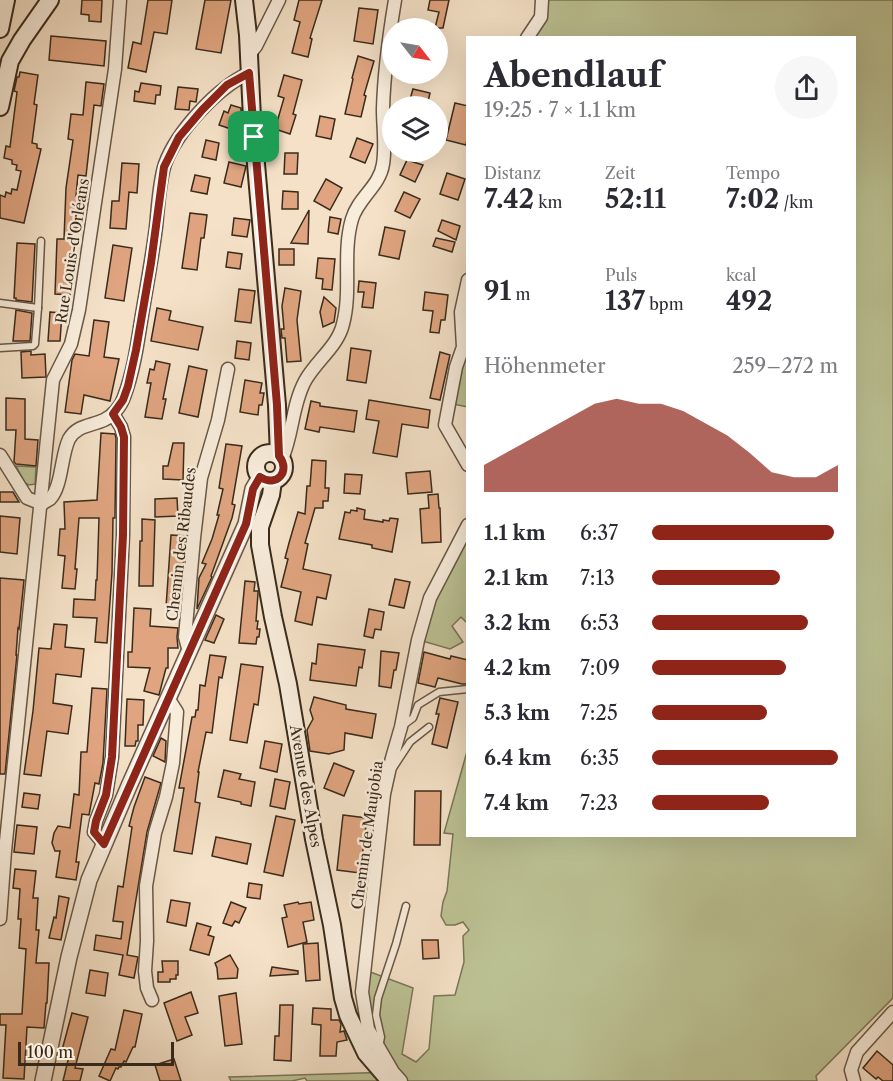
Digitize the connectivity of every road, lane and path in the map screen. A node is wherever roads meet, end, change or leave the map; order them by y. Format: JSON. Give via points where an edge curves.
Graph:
{"nodes":[{"id":1,"x":6,"y":0,"type":"edge"},
{"id":2,"x":50,"y":0,"type":"edge"},
{"id":3,"x":120,"y":0,"type":"edge"},
{"id":4,"x":244,"y":0,"type":"edge"},
{"id":5,"x":279,"y":0,"type":"edge"},
{"id":6,"x":395,"y":0,"type":"edge"},
{"id":7,"x":542,"y":0,"type":"edge"},
{"id":8,"x":0,"y":30,"type":"edge"},
{"id":9,"x":527,"y":36,"type":"edge"},
{"id":10,"x":248,"y":64,"type":"junction"},
{"id":11,"x":0,"y":107,"type":"edge"},
{"id":12,"x":41,"y":241,"type":"dead end"},
{"id":13,"x":466,"y":289,"type":"edge"},
{"id":14,"x":0,"y":303,"type":"edge"},
{"id":15,"x":38,"y":308,"type":"junction"},
{"id":16,"x":0,"y":348,"type":"edge"},
{"id":17,"x":228,"y":369,"type":"dead end"},
{"id":18,"x":277,"y":405,"type":"junction"},
{"id":19,"x":113,"y":414,"type":"junction"},
{"id":20,"x":0,"y":455,"type":"edge"},
{"id":21,"x":259,"y":458,"type":"junction"},
{"id":22,"x":280,"y":458,"type":"junction"},
{"id":23,"x":466,"y":462,"type":"edge"},
{"id":24,"x":267,"y":479,"type":"junction"},
{"id":25,"x":42,"y":504,"type":"junction"},
{"id":26,"x":466,"y":529,"type":"edge"},
{"id":27,"x":189,"y":652,"type":"junction"},
{"id":28,"x":466,"y":689,"type":"edge"},
{"id":29,"x":168,"y":698,"type":"junction"},
{"id":30,"x":401,"y":727,"type":"junction"},
{"id":31,"x":429,"y":727,"type":"dead end"},
{"id":32,"x":389,"y":773,"type":"junction"},
{"id":33,"x":104,"y":844,"type":"junction"},
{"id":34,"x":406,"y":906,"type":"dead end"},
{"id":35,"x":0,"y":919,"type":"edge"},
{"id":36,"x":152,"y":1000,"type":"dead end"},
{"id":37,"x":893,"y":1011,"type":"edge"},
{"id":38,"x":379,"y":1047,"type":"junction"},
{"id":39,"x":43,"y":1081,"type":"edge"},
{"id":40,"x":390,"y":1081,"type":"edge"},
{"id":41,"x":401,"y":1081,"type":"edge"},
{"id":42,"x":854,"y":1081,"type":"edge"}],
"edges":[{"from":1,"to":8,"type":"main road"},
{"from":2,"to":11,"type":"main road","via":[[14,52]]},
{"from":3,"to":25,"type":"street","name":"Rue Louis-d'Orléans","via":[[115,69],[79,309],[71,344],[53,381]]},
{"from":4,"to":10,"type":"main road"},
{"from":5,"to":10,"type":"street"},
{"from":6,"to":22,"type":"street","via":[[388,41],[383,165],[379,178],[352,218],[343,327],[305,380]]},
{"from":7,"to":9,"type":"street","via":[[541,17]]},
{"from":10,"to":18,"type":"main road"},
{"from":10,"to":19,"type":"street","via":[[179,137],[164,167],[136,350],[123,400]]},
{"from":12,"to":15,"type":"lane"},
{"from":13,"to":23,"type":"street","via":[[461,312],[463,347],[445,425]]},
{"from":14,"to":15,"type":"lane"},
{"from":15,"to":16,"type":"lane","via":[[33,346]]},
{"from":17,"to":27,"type":"street","name":"Chemin des Ribaudes","via":[[201,478],[185,637]]},
{"from":18,"to":21,"type":"main road"},
{"from":18,"to":22,"type":"main road"},
{"from":19,"to":25,"type":"street","via":[[76,430],[70,437],[56,487]]},
{"from":19,"to":33,"type":"street","via":[[124,437],[124,503],[112,757],[106,795],[94,832]]},
{"from":20,"to":25,"type":"street","via":[[27,498]]},
{"from":21,"to":22,"type":"main road","via":[[267,453]]},
{"from":21,"to":24,"type":"main road","via":[[256,470]]},
{"from":22,"to":24,"type":"main road","via":[[283,472],[277,479]]},
{"from":24,"to":27,"type":"street","via":[[253,489],[246,524]]},
{"from":24,"to":40,"type":"main road","name":"Avenue des Alpes","via":[[271,495],[260,527],[260,545],[343,998],[366,1053]]},
{"from":25,"to":35,"type":"street","name":"Rue Louis-d'Orléans"},
{"from":26,"to":30,"type":"street","name":"Chemin de Maujobia","via":[[430,598]]},
{"from":27,"to":29,"type":"street"},
{"from":28,"to":30,"type":"lane","via":[[439,692],[418,705],[413,718]]},
{"from":29,"to":33,"type":"street"},
{"from":29,"to":36,"type":"street","via":[[177,712],[173,763],[154,833],[146,886],[145,971]]},
{"from":30,"to":32,"type":"street","name":"Chemin de Maujobia"},
{"from":31,"to":32,"type":"lane","via":[[410,742]]},
{"from":32,"to":38,"type":"street","name":"Chemin de Maujobia","via":[[362,992],[368,1029]]},
{"from":33,"to":39,"type":"street","via":[[78,918]]},
{"from":34,"to":38,"type":"lane","via":[[378,998]]},
{"from":37,"to":42,"type":"street","via":[[857,1052],[851,1070]]},
{"from":38,"to":41,"type":"street","name":"Chemin de Maujobia"}]}
